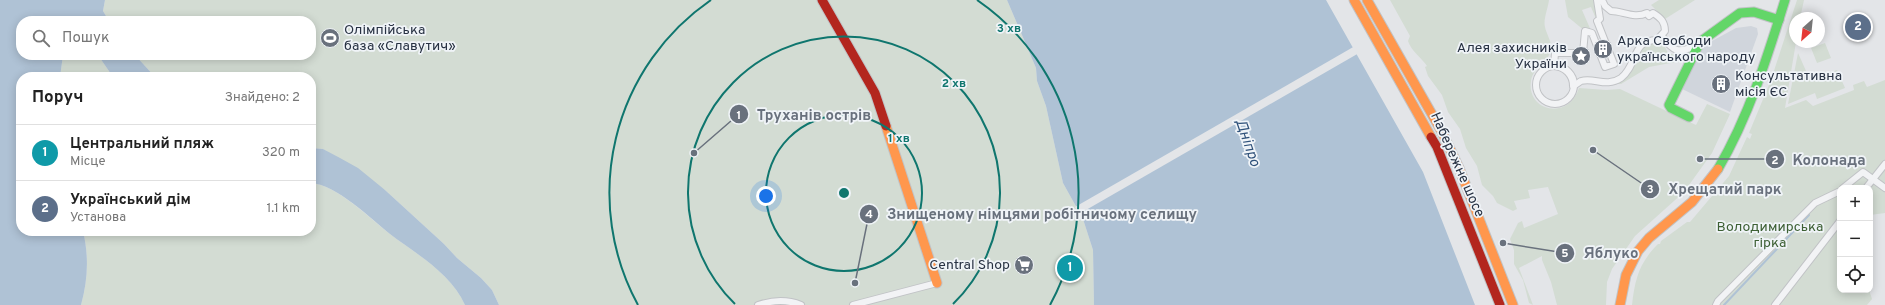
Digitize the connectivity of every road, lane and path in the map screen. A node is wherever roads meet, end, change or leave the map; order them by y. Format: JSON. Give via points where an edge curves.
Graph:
{"nodes":[{"id":1,"x":822,"y":0,"type":"edge"},
{"id":2,"x":1354,"y":0,"type":"edge"},
{"id":3,"x":1367,"y":0,"type":"edge"},
{"id":4,"x":1597,"y":0,"type":"edge"},
{"id":5,"x":1602,"y":0,"type":"edge"},
{"id":6,"x":1785,"y":0,"type":"edge"},
{"id":7,"x":1779,"y":20,"type":"junction"},
{"id":8,"x":1662,"y":36,"type":"junction"},
{"id":9,"x":1697,"y":46,"type":"junction"},
{"id":10,"x":1568,"y":72,"type":"junction"},
{"id":11,"x":1573,"y":86,"type":"junction"},
{"id":12,"x":1688,"y":117,"type":"dead end"},
{"id":13,"x":1885,"y":164,"type":"edge"},
{"id":14,"x":1873,"y":179,"type":"junction"},
{"id":15,"x":1847,"y":185,"type":"edge"},
{"id":16,"x":1868,"y":185,"type":"edge"},
{"id":17,"x":1885,"y":188,"type":"edge"},
{"id":18,"x":1837,"y":192,"type":"edge"},
{"id":19,"x":1837,"y":225,"type":"edge"},
{"id":20,"x":937,"y":283,"type":"joint"},
{"id":21,"x":758,"y":305,"type":"edge"},
{"id":22,"x":801,"y":305,"type":"edge"},
{"id":23,"x":853,"y":305,"type":"edge"},
{"id":24,"x":1500,"y":305,"type":"edge"},
{"id":25,"x":1513,"y":305,"type":"edge"},
{"id":26,"x":1620,"y":305,"type":"edge"},
{"id":27,"x":1716,"y":305,"type":"edge"},
{"id":28,"x":1775,"y":305,"type":"edge"}],
"edges":[{"from":1,"to":20,"type":"main road","via":[[875,93]]},
{"from":2,"to":24,"type":"main road","name":"Набережне шосе","via":[[1437,147]]},
{"from":3,"to":25,"type":"main road","name":"Набережне шосе","via":[[1442,132]]},
{"from":4,"to":10,"type":"street","via":[[1600,18],[1597,21],[1614,64],[1605,68],[1592,33],[1585,31],[1583,53],[1555,53],[1554,66]]},
{"from":5,"to":8,"type":"street","via":[[1611,11],[1616,10],[1634,16],[1647,13],[1649,16],[1654,13],[1665,24]]},
{"from":6,"to":7,"type":"main road"},
{"from":7,"to":9,"type":"main road","via":[[1754,12],[1740,13],[1704,38]]},
{"from":7,"to":26,"type":"main road","via":[[1743,120],[1724,160],[1695,200],[1638,250],[1625,275]]},
{"from":8,"to":9,"type":"street","via":[[1675,50]]},
{"from":8,"to":11,"type":"street","via":[[1657,40],[1642,43],[1629,69],[1619,79],[1600,83],[1582,81]]},
{"from":9,"to":12,"type":"main road","via":[[1669,105]]},
{"from":10,"to":11,"type":"street"},
{"from":10,"to":11,"type":"street","via":[[1557,66],[1543,71],[1536,81],[1538,93],[1546,102],[1558,103],[1569,97]]},
{"from":13,"to":14,"type":"street"},
{"from":14,"to":15,"type":"street","via":[[1863,172]]},
{"from":14,"to":16,"type":"street"},
{"from":14,"to":17,"type":"street"},
{"from":18,"to":27,"type":"street","via":[[1815,203]]},
{"from":19,"to":28,"type":"street"},
{"from":20,"to":23,"type":"street"},
{"from":21,"to":22,"type":"street","via":[[790,301]]}]}
